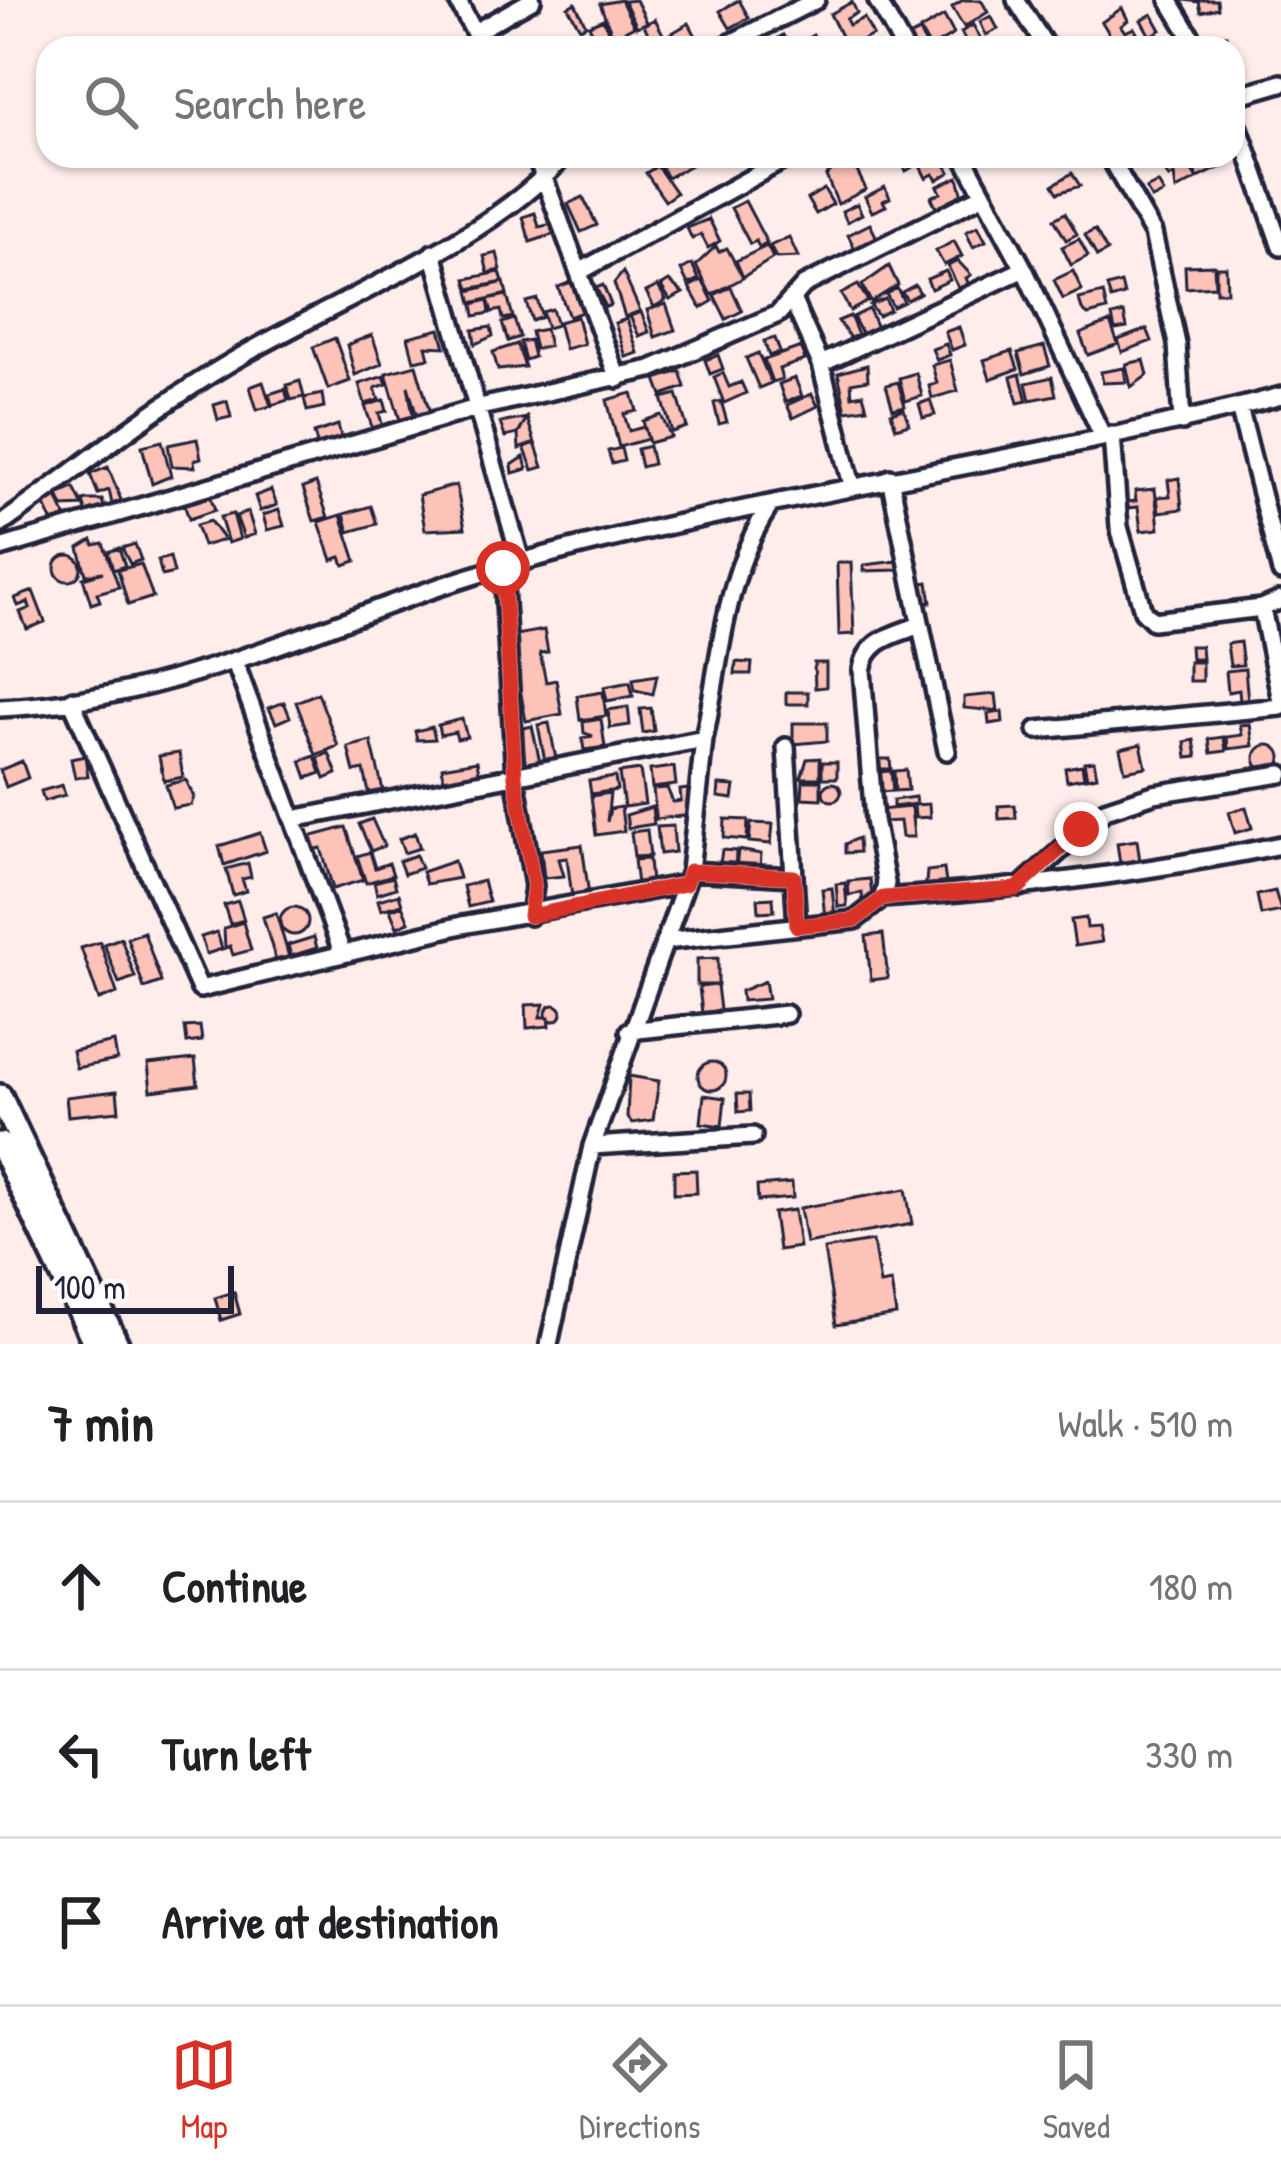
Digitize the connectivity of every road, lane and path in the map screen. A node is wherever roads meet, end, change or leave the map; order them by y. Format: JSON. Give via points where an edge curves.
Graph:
{"nodes":[{"id":1,"x":458,"y":0,"type":"edge"},
{"id":2,"x":532,"y":0,"type":"edge"},
{"id":3,"x":816,"y":0,"type":"edge"},
{"id":4,"x":877,"y":0,"type":"edge"},
{"id":5,"x":1016,"y":0,"type":"edge"},
{"id":6,"x":1169,"y":0,"type":"edge"},
{"id":7,"x":475,"y":32,"type":"junction"},
{"id":8,"x":477,"y":36,"type":"edge"},
{"id":9,"x":745,"y":36,"type":"edge"},
{"id":10,"x":897,"y":36,"type":"edge"},
{"id":11,"x":1039,"y":36,"type":"edge"},
{"id":12,"x":1191,"y":36,"type":"edge"},
{"id":13,"x":1281,"y":83,"type":"edge"},
{"id":14,"x":1245,"y":94,"type":"edge"},
{"id":15,"x":1245,"y":145,"type":"edge"},
{"id":16,"x":542,"y":168,"type":"edge"},
{"id":17,"x":554,"y":168,"type":"edge"},
{"id":18,"x":769,"y":168,"type":"edge"},
{"id":19,"x":970,"y":168,"type":"edge"},
{"id":20,"x":1116,"y":168,"type":"edge"},
{"id":21,"x":546,"y":177,"type":"junction"},
{"id":22,"x":984,"y":194,"type":"junction"},
{"id":23,"x":1281,"y":247,"type":"edge"},
{"id":24,"x":433,"y":253,"type":"junction"},
{"id":25,"x":1024,"y":269,"type":"junction"},
{"id":26,"x":581,"y":271,"type":"junction"},
{"id":27,"x":792,"y":299,"type":"junction"},
{"id":28,"x":821,"y":364,"type":"junction"},
{"id":29,"x":618,"y":379,"type":"junction"},
{"id":30,"x":1281,"y":396,"type":"edge"},
{"id":31,"x":480,"y":407,"type":"junction"},
{"id":32,"x":1239,"y":407,"type":"junction"},
{"id":33,"x":1182,"y":422,"type":"junction"},
{"id":34,"x":1108,"y":436,"type":"junction"},
{"id":35,"x":890,"y":478,"type":"junction"},
{"id":36,"x":852,"y":485,"type":"junction"},
{"id":37,"x":771,"y":504,"type":"junction"},
{"id":38,"x":0,"y":525,"type":"edge"},
{"id":39,"x":0,"y":548,"type":"edge"},
{"id":40,"x":521,"y":561,"type":"junction"},
{"id":41,"x":503,"y":568,"type":"junction"},
{"id":42,"x":1281,"y":572,"type":"edge"},
{"id":43,"x":1281,"y":600,"type":"edge"},
{"id":44,"x":1262,"y":608,"type":"junction"},
{"id":45,"x":920,"y":625,"type":"junction"},
{"id":46,"x":236,"y":664,"type":"junction"},
{"id":47,"x":71,"y":700,"type":"junction"},
{"id":48,"x":1281,"y":704,"type":"edge"},
{"id":49,"x":0,"y":708,"type":"edge"},
{"id":50,"x":1037,"y":730,"type":"dead end"},
{"id":51,"x":704,"y":739,"type":"junction"},
{"id":52,"x":786,"y":747,"type":"dead end"},
{"id":53,"x":946,"y":751,"type":"dead end"},
{"id":54,"x":1281,"y":775,"type":"edge"},
{"id":55,"x":515,"y":777,"type":"junction"},
{"id":56,"x":293,"y":819,"type":"junction"},
{"id":57,"x":1281,"y":845,"type":"edge"},
{"id":58,"x":794,"y":877,"type":"junction"},
{"id":59,"x":687,"y":878,"type":"junction"},
{"id":60,"x":1017,"y":889,"type":"junction"},
{"id":61,"x":883,"y":898,"type":"junction"},
{"id":62,"x":530,"y":916,"type":"junction"},
{"id":63,"x":797,"y":926,"type":"junction"},
{"id":64,"x":664,"y":941,"type":"junction"},
{"id":65,"x":342,"y":952,"type":"junction"},
{"id":66,"x":786,"y":1014,"type":"dead end"},
{"id":67,"x":628,"y":1031,"type":"junction"},
{"id":68,"x":0,"y":1096,"type":"edge"},
{"id":69,"x":753,"y":1136,"type":"dead end"},
{"id":70,"x":0,"y":1144,"type":"edge"},
{"id":71,"x":592,"y":1146,"type":"junction"},
{"id":72,"x":95,"y":1344,"type":"edge"},
{"id":73,"x":117,"y":1344,"type":"edge"},
{"id":74,"x":549,"y":1344,"type":"edge"}],
"edges":[{"from":1,"to":7,"type":"street"},
{"from":2,"to":7,"type":"street"},
{"from":3,"to":9,"type":"street"},
{"from":4,"to":10,"type":"street"},
{"from":5,"to":11,"type":"street"},
{"from":6,"to":12,"type":"street"},
{"from":7,"to":8,"type":"street"},
{"from":13,"to":14,"type":"street"},
{"from":15,"to":23,"type":"street"},
{"from":16,"to":21,"type":"street"},
{"from":17,"to":21,"type":"street"},
{"from":18,"to":26,"type":"street"},
{"from":19,"to":22,"type":"street"},
{"from":20,"to":33,"type":"street","via":[[1154,233],[1177,344]]},
{"from":21,"to":24,"type":"street"},
{"from":21,"to":26,"type":"street"},
{"from":22,"to":25,"type":"street"},
{"from":22,"to":27,"type":"street","via":[[804,285]]},
{"from":24,"to":31,"type":"street"},
{"from":24,"to":38,"type":"street","via":[[229,363]]},
{"from":25,"to":28,"type":"street"},
{"from":25,"to":34,"type":"street"},
{"from":26,"to":29,"type":"street"},
{"from":27,"to":28,"type":"street"},
{"from":27,"to":29,"type":"street","via":[[778,314]]},
{"from":28,"to":36,"type":"street"},
{"from":29,"to":31,"type":"street"},
{"from":30,"to":32,"type":"street"},
{"from":31,"to":39,"type":"street"},
{"from":31,"to":40,"type":"street"},
{"from":32,"to":33,"type":"street"},
{"from":32,"to":42,"type":"street"},
{"from":33,"to":34,"type":"street"},
{"from":34,"to":35,"type":"street"},
{"from":34,"to":44,"type":"street","via":[[1119,527],[1143,611],[1153,622]]},
{"from":35,"to":36,"type":"street"},
{"from":35,"to":45,"type":"street"},
{"from":36,"to":37,"type":"street"},
{"from":37,"to":40,"type":"street"},
{"from":37,"to":51,"type":"street","via":[[733,576]]},
{"from":40,"to":41,"type":"street"},
{"from":41,"to":46,"type":"street"},
{"from":41,"to":55,"type":"street"},
{"from":43,"to":44,"type":"street"},
{"from":44,"to":48,"type":"street"},
{"from":45,"to":53,"type":"street"},
{"from":45,"to":61,"type":"street","via":[[876,643],[862,670]]},
{"from":46,"to":47,"type":"street"},
{"from":46,"to":56,"type":"street"},
{"from":47,"to":49,"type":"street"},
{"from":47,"to":65,"type":"street","via":[[200,989]]},
{"from":48,"to":50,"type":"street"},
{"from":51,"to":55,"type":"street"},
{"from":51,"to":59,"type":"street"},
{"from":52,"to":58,"type":"street"},
{"from":54,"to":60,"type":"street","via":[[1154,794],[1105,810]]},
{"from":55,"to":56,"type":"street"},
{"from":55,"to":62,"type":"street","via":[[534,886]]},
{"from":56,"to":65,"type":"street"},
{"from":57,"to":60,"type":"street"},
{"from":58,"to":59,"type":"street"},
{"from":58,"to":63,"type":"street"},
{"from":59,"to":62,"type":"street"},
{"from":59,"to":64,"type":"street"},
{"from":60,"to":61,"type":"street"},
{"from":61,"to":63,"type":"street","via":[[855,920]]},
{"from":62,"to":65,"type":"street"},
{"from":63,"to":64,"type":"street"},
{"from":64,"to":67,"type":"street"},
{"from":66,"to":67,"type":"street"},
{"from":67,"to":71,"type":"street"},
{"from":68,"to":73,"type":"main road"},
{"from":69,"to":71,"type":"street"},
{"from":70,"to":72,"type":"main road"},
{"from":71,"to":74,"type":"street"}]}
